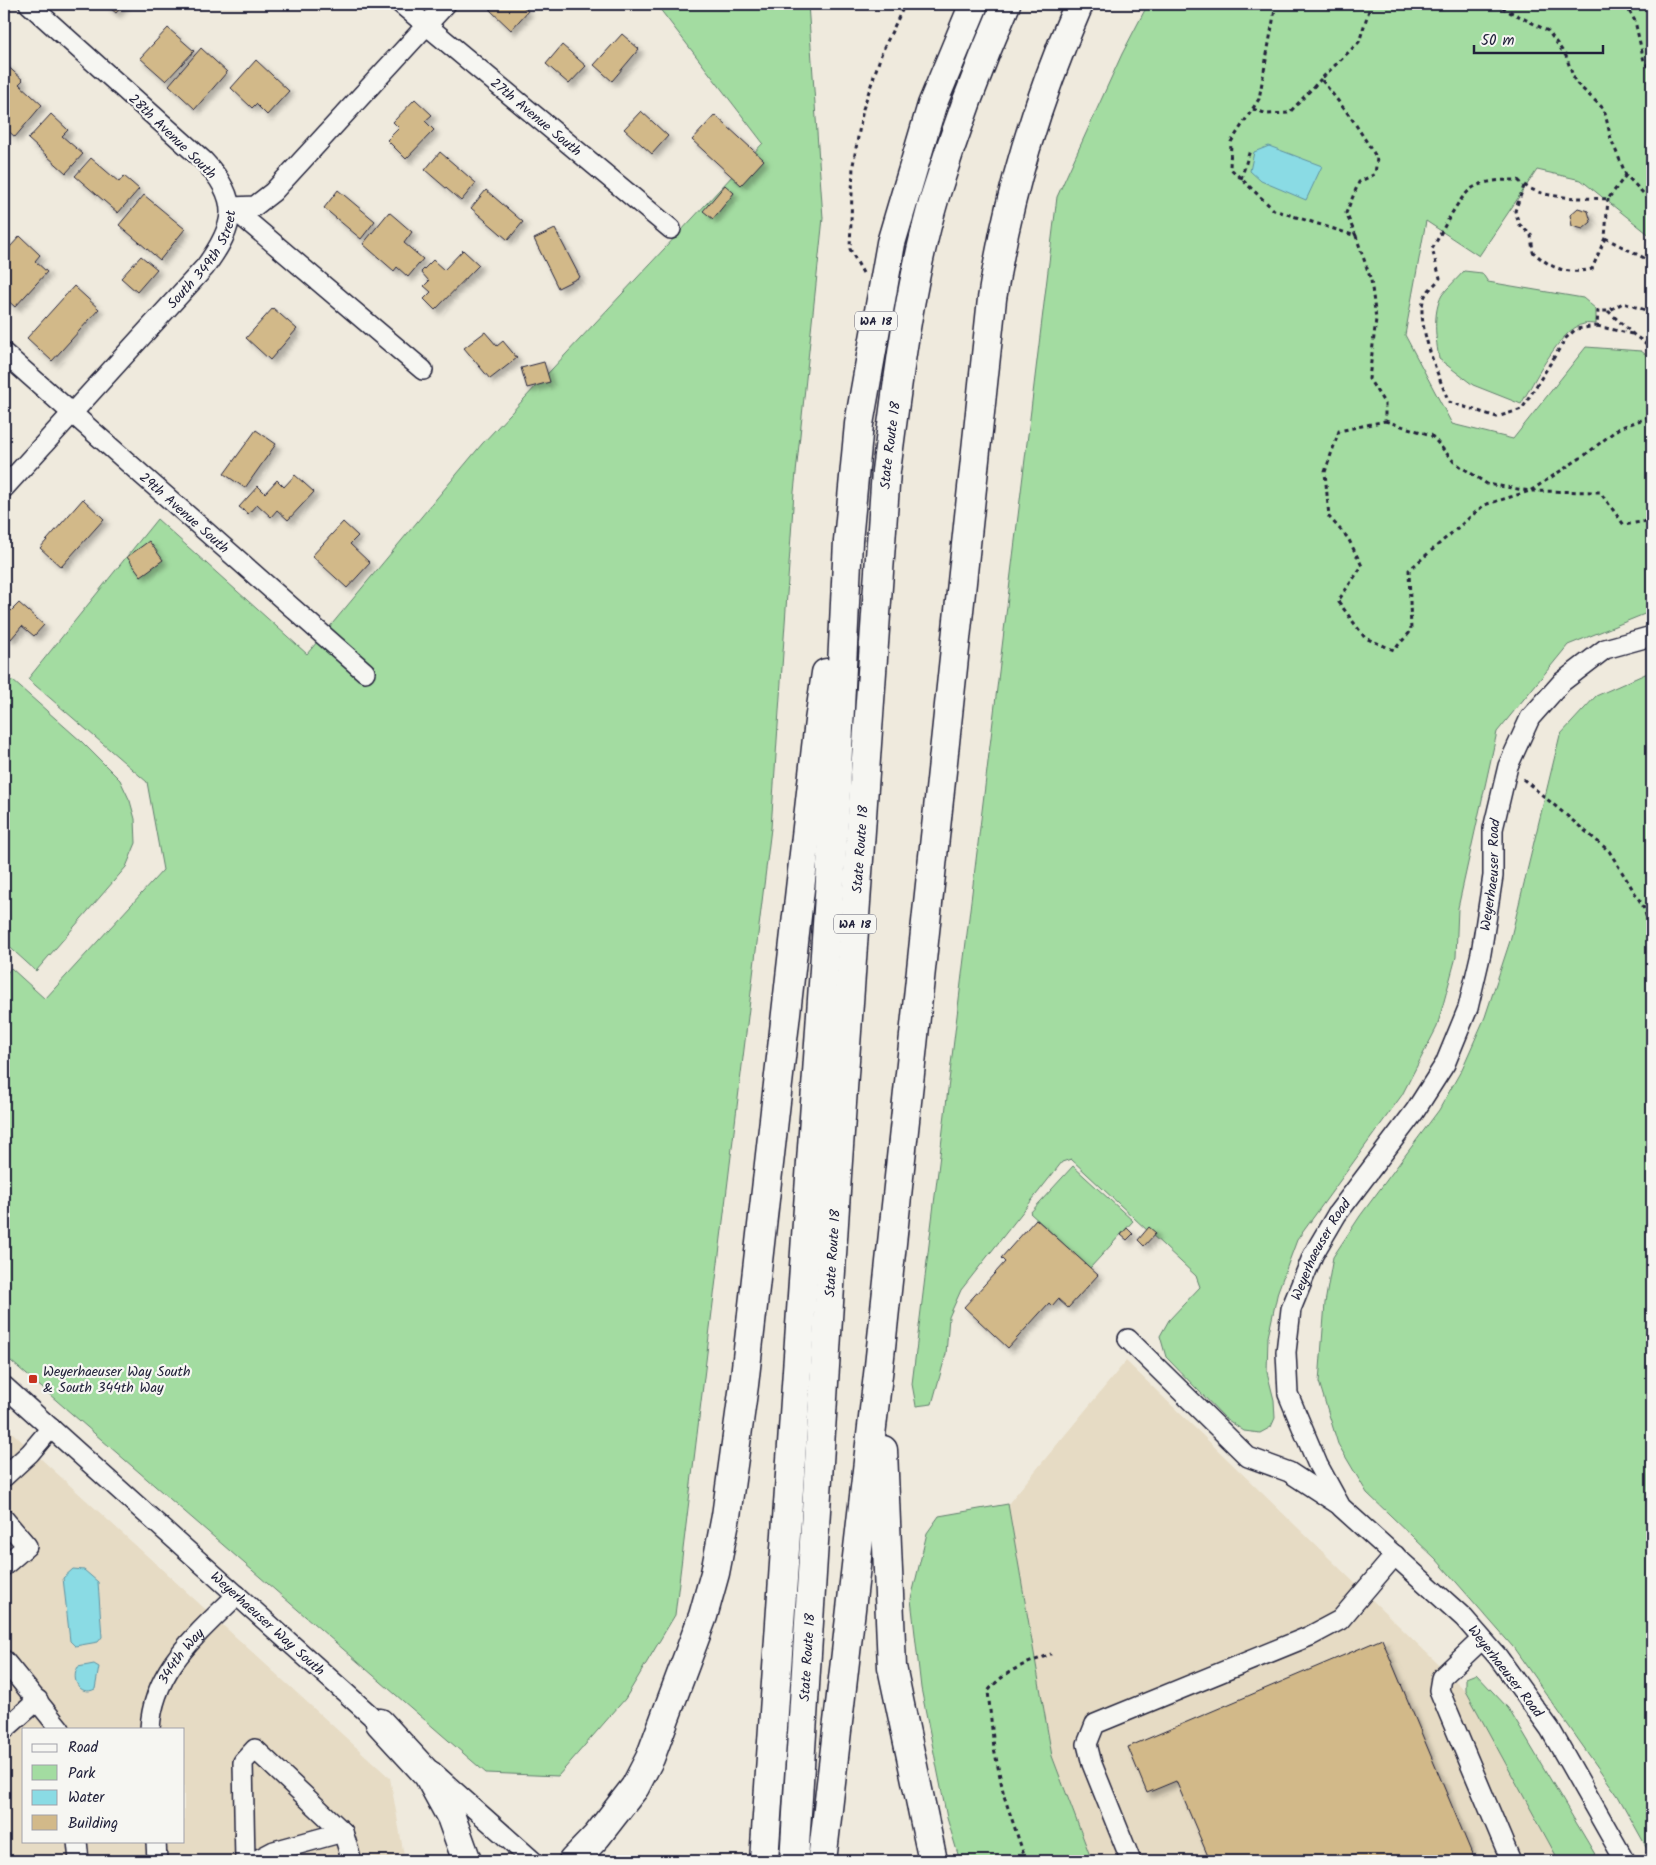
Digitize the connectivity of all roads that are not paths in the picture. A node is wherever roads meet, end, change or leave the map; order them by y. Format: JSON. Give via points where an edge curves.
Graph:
{"nodes":[{"id":1,"x":30,"y":4,"type":"edge"},
{"id":2,"x":401,"y":4,"type":"edge"},
{"id":3,"x":446,"y":4,"type":"edge"},
{"id":4,"x":959,"y":4,"type":"edge"},
{"id":5,"x":974,"y":4,"type":"edge"},
{"id":6,"x":1006,"y":4,"type":"edge"},
{"id":7,"x":1079,"y":4,"type":"edge"},
{"id":8,"x":426,"y":26,"type":"junction"},
{"id":9,"x":932,"y":105,"type":"junction"},
{"id":10,"x":231,"y":207,"type":"junction"},
{"id":11,"x":671,"y":229,"type":"dead end"},
{"id":12,"x":4,"y":354,"type":"edge"},
{"id":13,"x":423,"y":370,"type":"dead end"},
{"id":14,"x":71,"y":415,"type":"junction"},
{"id":15,"x":4,"y":488,"type":"edge"},
{"id":16,"x":848,"y":541,"type":"junction"},
{"id":17,"x":1652,"y":636,"type":"edge"},
{"id":18,"x":365,"y":672,"type":"dead end"},
{"id":19,"x":1128,"y":1339,"type":"dead end"},
{"id":20,"x":879,"y":1366,"type":"junction"},
{"id":21,"x":4,"y":1386,"type":"edge"},
{"id":22,"x":51,"y":1428,"type":"junction"},
{"id":23,"x":4,"y":1477,"type":"edge"},
{"id":24,"x":1341,"y":1506,"type":"junction"},
{"id":25,"x":4,"y":1519,"type":"edge"},
{"id":26,"x":1395,"y":1555,"type":"junction"},
{"id":27,"x":4,"y":1566,"type":"edge"},
{"id":28,"x":237,"y":1595,"type":"junction"},
{"id":29,"x":1482,"y":1638,"type":"junction"},
{"id":30,"x":4,"y":1660,"type":"edge"},
{"id":31,"x":38,"y":1700,"type":"junction"},
{"id":32,"x":380,"y":1723,"type":"junction"},
{"id":33,"x":59,"y":1728,"type":"edge"},
{"id":34,"x":150,"y":1728,"type":"edge"},
{"id":35,"x":4,"y":1730,"type":"edge"},
{"id":36,"x":343,"y":1832,"type":"junction"},
{"id":37,"x":77,"y":1842,"type":"edge"},
{"id":38,"x":156,"y":1842,"type":"edge"},
{"id":39,"x":79,"y":1861,"type":"edge"},
{"id":40,"x":157,"y":1861,"type":"edge"},
{"id":41,"x":246,"y":1861,"type":"edge"},
{"id":42,"x":255,"y":1861,"type":"edge"},
{"id":43,"x":352,"y":1861,"type":"edge"},
{"id":44,"x":467,"y":1861,"type":"edge"},
{"id":45,"x":533,"y":1861,"type":"edge"},
{"id":46,"x":573,"y":1861,"type":"edge"},
{"id":47,"x":764,"y":1861,"type":"edge"},
{"id":48,"x":794,"y":1861,"type":"edge"},
{"id":49,"x":822,"y":1861,"type":"edge"},
{"id":50,"x":932,"y":1861,"type":"edge"},
{"id":51,"x":1132,"y":1861,"type":"edge"},
{"id":52,"x":1511,"y":1861,"type":"edge"},
{"id":53,"x":1625,"y":1861,"type":"edge"}],
"edges":[{"from":1,"to":10,"type":"street","name":"28th Avenue South","via":[[204,161],[222,184]]},
{"from":2,"to":8,"type":"street","name":"27th Avenue South"},
{"from":3,"to":8,"type":"street","name":"South 349th Street"},
{"from":4,"to":9,"type":"highway"},
{"from":5,"to":9,"type":"highway","name":"State Route 18","number":"WA 18"},
{"from":6,"to":48,"type":"highway","name":"State Route 18","number":"WA 18","via":[[958,125],[935,197],[899,367],[886,471]]},
{"from":7,"to":20,"type":"highway","via":[[1052,67],[1020,162],[998,255]]},
{"from":8,"to":10,"type":"street","name":"South 349th Street","via":[[264,200],[255,206]]},
{"from":8,"to":11,"type":"street","name":"27th Avenue South"},
{"from":9,"to":16,"type":"highway","name":"State Route 18","number":"WA 18","via":[[891,243],[879,303],[859,424]]},
{"from":10,"to":13,"type":"street","name":"28th Avenue South"},
{"from":10,"to":14,"type":"street","name":"South 349th Street","via":[[228,231],[205,266]]},
{"from":12,"to":14,"type":"street","name":"29th Avenue South"},
{"from":14,"to":15,"type":"street","name":"South 349th Street"},
{"from":14,"to":18,"type":"street","name":"29th Avenue South"},
{"from":16,"to":46,"type":"highway","via":[[818,721],[744,1385],[715,1573],[703,1616],[650,1758],[635,1787]]},
{"from":16,"to":47,"type":"highway","name":"State Route 18","number":"WA 18","via":[[836,791]]},
{"from":17,"to":24,"type":"street","name":"Weyerhaeuser Road","via":[[1605,649],[1562,682],[1530,718],[1508,766],[1493,828],[1493,876],[1482,953],[1468,1008],[1444,1064],[1415,1111],[1332,1222],[1313,1255],[1291,1309],[1286,1352],[1288,1394],[1318,1465]]},
{"from":19,"to":24,"type":"street","via":[[1248,1457],[1289,1472]]},
{"from":20,"to":49,"type":"highway"},
{"from":20,"to":50,"type":"highway","via":[[892,1667]]},
{"from":21,"to":22,"type":"street","name":"Weyerhaeuser Way South"},
{"from":22,"to":23,"type":"street"},
{"from":22,"to":28,"type":"street","name":"Weyerhaeuser Way South"},
{"from":24,"to":26,"type":"street","name":"Weyerhaeuser Road"},
{"from":25,"to":27,"type":"street","via":[[27,1546]]},
{"from":26,"to":29,"type":"street","name":"Weyerhaeuser Road"},
{"from":26,"to":51,"type":"street","via":[[1340,1620],[1333,1624],[1095,1724],[1087,1744],[1092,1764]]},
{"from":28,"to":32,"type":"street","name":"Weyerhaeuser Way South"},
{"from":28,"to":34,"type":"street","name":"344th Way","via":[[178,1655],[166,1673],[153,1705]]},
{"from":29,"to":52,"type":"street","via":[[1441,1678],[1439,1690]]},
{"from":29,"to":53,"type":"street","name":"Weyerhaeuser Road","via":[[1550,1729]]},
{"from":30,"to":31,"type":"street"},
{"from":31,"to":33,"type":"street"},
{"from":31,"to":35,"type":"street"},
{"from":32,"to":44,"type":"highway","via":[[428,1775],[451,1817]]},
{"from":32,"to":45,"type":"street","name":"Weyerhaeuser Way South"},
{"from":36,"to":41,"type":"street","via":[[255,1749],[242,1762]]},
{"from":36,"to":42,"type":"street","via":[[274,1851]]},
{"from":36,"to":43,"type":"street"},
{"from":37,"to":39,"type":"street"},
{"from":38,"to":40,"type":"street"}]}
